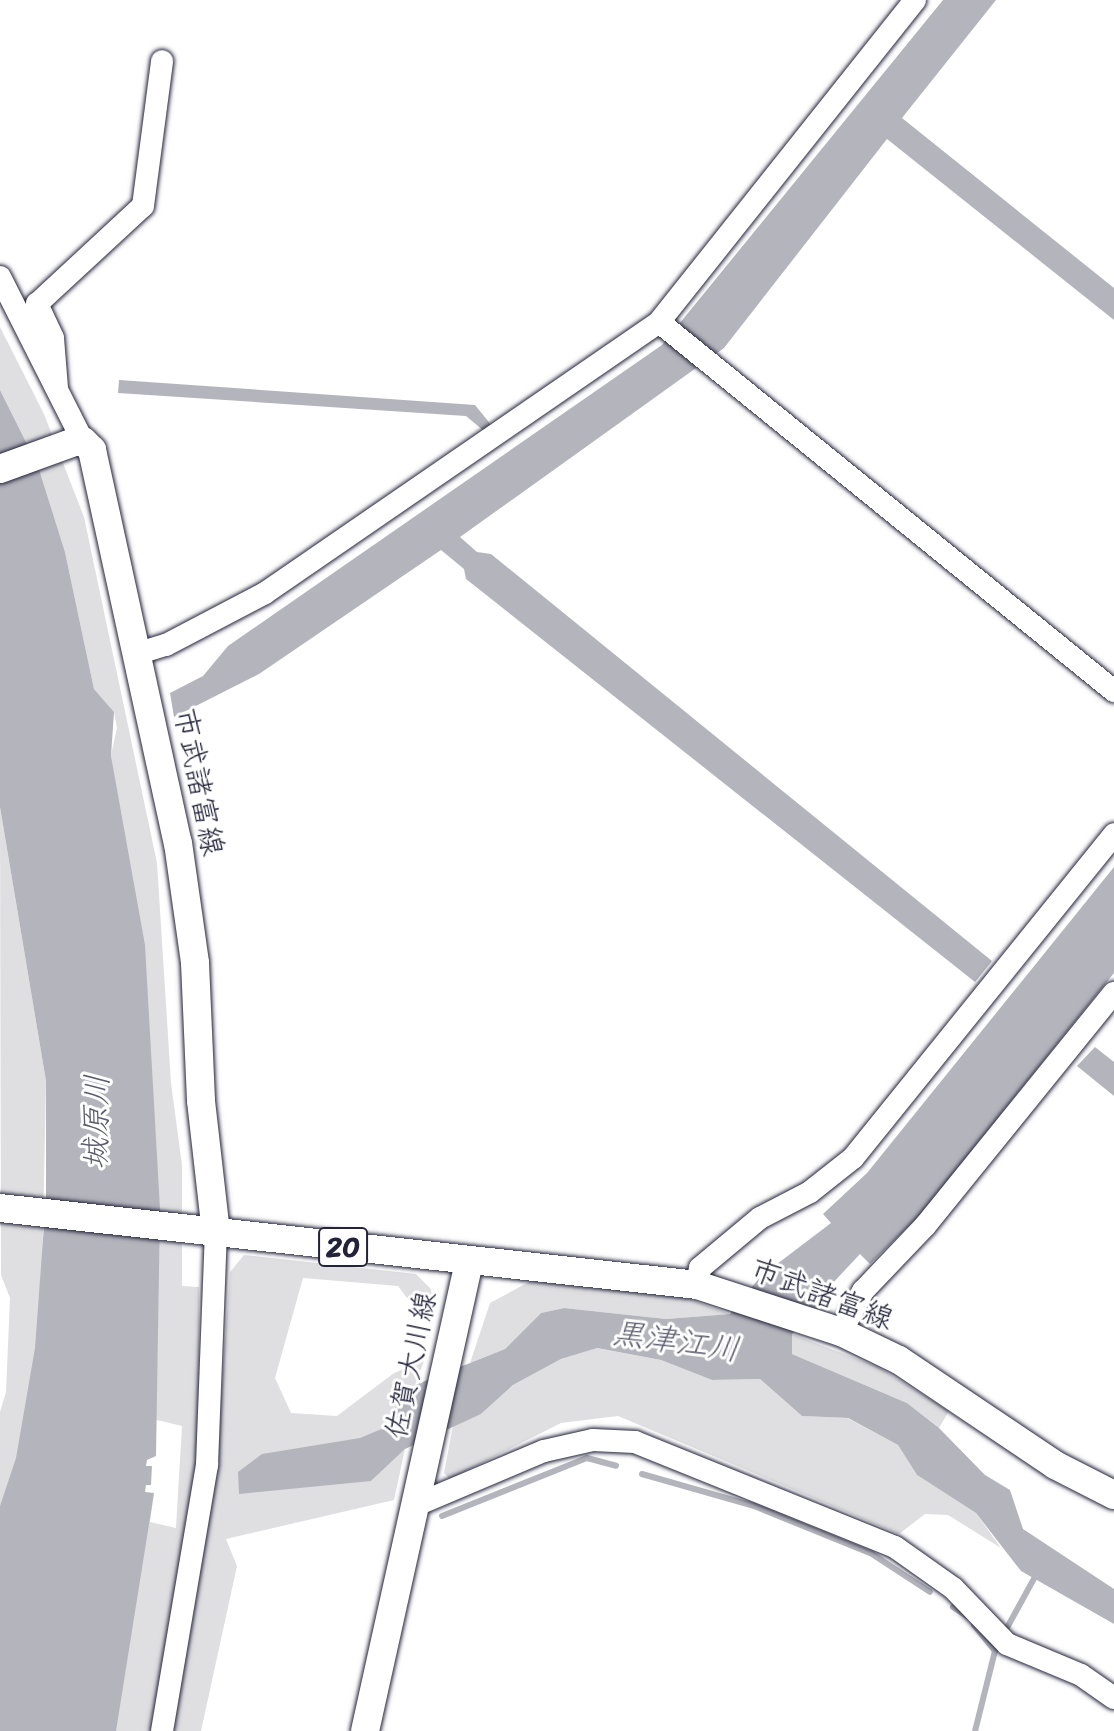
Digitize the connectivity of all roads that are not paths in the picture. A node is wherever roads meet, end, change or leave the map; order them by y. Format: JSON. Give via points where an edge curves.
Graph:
{"nodes":[{"id":1,"x":915,"y":0,"type":"edge"},
{"id":2,"x":162,"y":61,"type":"dead end"},
{"id":3,"x":0,"y":277,"type":"edge"},
{"id":4,"x":662,"y":324,"type":"junction"},
{"id":5,"x":57,"y":388,"type":"junction"},
{"id":6,"x":79,"y":442,"type":"junction"},
{"id":7,"x":0,"y":469,"type":"edge"},
{"id":8,"x":139,"y":653,"type":"junction"},
{"id":9,"x":1114,"y":691,"type":"edge"},
{"id":10,"x":1114,"y":834,"type":"edge"},
{"id":11,"x":1114,"y":993,"type":"edge"},
{"id":12,"x":0,"y":1208,"type":"edge"},
{"id":13,"x":216,"y":1233,"type":"junction"},
{"id":14,"x":469,"y":1261,"type":"junction"},
{"id":15,"x":707,"y":1288,"type":"junction"},
{"id":16,"x":829,"y":1328,"type":"junction"},
{"id":17,"x":418,"y":1495,"type":"junction"},
{"id":18,"x":1114,"y":1495,"type":"edge"},
{"id":19,"x":1114,"y":1698,"type":"edge"},
{"id":20,"x":162,"y":1731,"type":"edge"},
{"id":21,"x":365,"y":1731,"type":"edge"}],
"edges":[{"from":1,"to":4,"type":"street"},
{"from":2,"to":5,"type":"street","via":[[143,206],[37,304],[53,338]]},
{"from":3,"to":5,"type":"street"},
{"from":4,"to":8,"type":"street","via":[[265,593],[166,645]]},
{"from":4,"to":9,"type":"street"},
{"from":5,"to":6,"type":"street"},
{"from":6,"to":7,"type":"main road"},
{"from":6,"to":8,"type":"main road","name":"市武諸富線","via":[[92,450]]},
{"from":8,"to":13,"type":"main road","name":"市武諸富線","via":[[178,843],[195,963],[201,1101]]},
{"from":10,"to":15,"type":"street","via":[[853,1158],[810,1192],[760,1218],[700,1268]]},
{"from":11,"to":16,"type":"street","via":[[925,1226]]},
{"from":12,"to":13,"type":"main road","number":"20"},
{"from":13,"to":14,"type":"main road","name":"佐賀大川線","number":"20"},
{"from":13,"to":20,"type":"street","via":[[207,1465]]},
{"from":14,"to":15,"type":"main road","name":"市武諸富線"},
{"from":14,"to":17,"type":"main road","name":"佐賀大川線"},
{"from":15,"to":16,"type":"main road","name":"市武諸富線"},
{"from":16,"to":18,"type":"main road","name":"市武諸富線","via":[[899,1360],[1055,1465]]},
{"from":17,"to":19,"type":"street","via":[[544,1451],[593,1440],[635,1442],[895,1547],[953,1588],[1007,1644],[1081,1675]]},
{"from":17,"to":21,"type":"main road","name":"佐賀大川線"}]}
